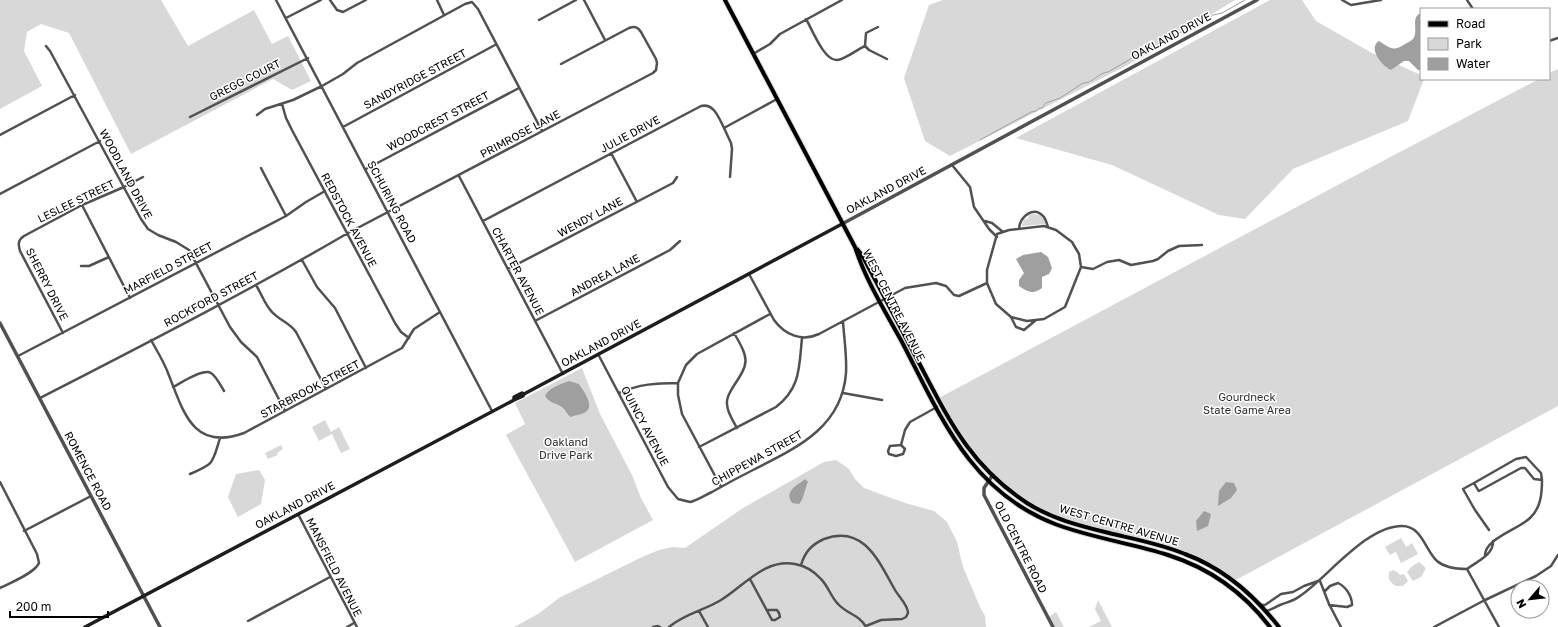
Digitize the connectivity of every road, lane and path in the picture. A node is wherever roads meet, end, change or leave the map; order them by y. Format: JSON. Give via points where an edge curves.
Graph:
{"nodes":[{"id":1,"x":276,"y":0,"type":"edge"},
{"id":2,"x":321,"y":0,"type":"edge"},
{"id":3,"x":330,"y":0,"type":"edge"},
{"id":4,"x":366,"y":0,"type":"edge"},
{"id":5,"x":437,"y":0,"type":"edge"},
{"id":6,"x":576,"y":0,"type":"edge"},
{"id":7,"x":584,"y":0,"type":"edge"},
{"id":8,"x":725,"y":0,"type":"edge"},
{"id":9,"x":842,"y":0,"type":"edge"},
{"id":10,"x":1257,"y":0,"type":"edge"},
{"id":11,"x":1342,"y":0,"type":"edge"},
{"id":12,"x":1381,"y":0,"type":"edge"},
{"id":13,"x":1362,"y":1,"type":"edge"},
{"id":14,"x":444,"y":15,"type":"junction"},
{"id":15,"x":286,"y":18,"type":"junction"},
{"id":16,"x":806,"y":19,"type":"junction"},
{"id":17,"x":539,"y":20,"type":"dead end"},
{"id":18,"x":878,"y":27,"type":"dead end"},
{"id":19,"x":605,"y":40,"type":"junction"},
{"id":20,"x":496,"y":45,"type":"junction"},
{"id":21,"x":46,"y":46,"type":"dead end"},
{"id":22,"x":865,"y":46,"type":"junction"},
{"id":23,"x":753,"y":54,"type":"junction"},
{"id":24,"x":308,"y":58,"type":"junction"},
{"id":25,"x":887,"y":59,"type":"dead end"},
{"id":26,"x":561,"y":64,"type":"dead end"},
{"id":27,"x":322,"y":86,"type":"junction"},
{"id":28,"x":519,"y":88,"type":"junction"},
{"id":29,"x":75,"y":95,"type":"junction"},
{"id":30,"x":777,"y":99,"type":"junction"},
{"id":31,"x":282,"y":104,"type":"junction"},
{"id":32,"x":258,"y":115,"type":"dead end"},
{"id":33,"x":190,"y":117,"type":"dead end"},
{"id":34,"x":343,"y":127,"type":"junction"},
{"id":35,"x":724,"y":128,"type":"junction"},
{"id":36,"x":542,"y":131,"type":"junction"},
{"id":37,"x":0,"y":135,"type":"edge"},
{"id":38,"x":100,"y":141,"type":"junction"},
{"id":39,"x":611,"y":153,"type":"junction"},
{"id":40,"x":952,"y":165,"type":"junction"},
{"id":41,"x":261,"y":168,"type":"dead end"},
{"id":42,"x":366,"y":169,"type":"junction"},
{"id":43,"x":459,"y":176,"type":"junction"},
{"id":44,"x":143,"y":177,"type":"dead end"},
{"id":45,"x":677,"y":177,"type":"dead end"},
{"id":46,"x":730,"y":177,"type":"dead end"},
{"id":47,"x":124,"y":187,"type":"junction"},
{"id":48,"x":325,"y":191,"type":"junction"},
{"id":49,"x":0,"y":194,"type":"edge"},
{"id":50,"x":637,"y":202,"type":"junction"},
{"id":51,"x":82,"y":205,"type":"junction"},
{"id":52,"x":388,"y":212,"type":"junction"},
{"id":53,"x":286,"y":216,"type":"junction"},
{"id":54,"x":483,"y":221,"type":"junction"},
{"id":55,"x":985,"y":221,"type":"junction"},
{"id":56,"x":842,"y":224,"type":"junction"},
{"id":57,"x":1048,"y":227,"type":"junction"},
{"id":58,"x":1019,"y":229,"type":"junction"},
{"id":59,"x":1003,"y":232,"type":"junction"},
{"id":60,"x":348,"y":233,"type":"junction"},
{"id":61,"x":996,"y":237,"type":"junction"},
{"id":62,"x":19,"y":242,"type":"joint"},
{"id":63,"x":680,"y":242,"type":"dead end"},
{"id":64,"x":1202,"y":245,"type":"dead end"},
{"id":65,"x":855,"y":248,"type":"junction"},
{"id":66,"x":109,"y":257,"type":"junction"},
{"id":67,"x":302,"y":260,"type":"junction"},
{"id":68,"x":197,"y":262,"type":"junction"},
{"id":69,"x":81,"y":266,"type":"dead end"},
{"id":70,"x":1081,"y":267,"type":"junction"},
{"id":71,"x":508,"y":269,"type":"junction"},
{"id":72,"x":749,"y":274,"type":"junction"},
{"id":73,"x":987,"y":283,"type":"junction"},
{"id":74,"x":256,"y":284,"type":"junction"},
{"id":75,"x":130,"y":298,"type":"junction"},
{"id":76,"x":885,"y":299,"type":"junction"},
{"id":77,"x":880,"y":302,"type":"junction"},
{"id":78,"x":219,"y":304,"type":"junction"},
{"id":79,"x":440,"y":312,"type":"junction"},
{"id":80,"x":770,"y":314,"type":"junction"},
{"id":81,"x":1011,"y":317,"type":"junction"},
{"id":82,"x":1038,"y":320,"type":"junction"},
{"id":83,"x":535,"y":321,"type":"junction"},
{"id":84,"x":843,"y":321,"type":"junction"},
{"id":85,"x":0,"y":324,"type":"edge"},
{"id":86,"x":63,"y":333,"type":"junction"},
{"id":87,"x":734,"y":333,"type":"junction"},
{"id":88,"x":409,"y":338,"type":"junction"},
{"id":89,"x":802,"y":338,"type":"junction"},
{"id":90,"x":151,"y":340,"type":"junction"},
{"id":91,"x":598,"y":354,"type":"junction"},
{"id":92,"x":17,"y":356,"type":"junction"},
{"id":93,"x":366,"y":368,"type":"junction"},
{"id":94,"x":563,"y":374,"type":"junction"},
{"id":95,"x":678,"y":383,"type":"junction"},
{"id":96,"x":173,"y":387,"type":"junction"},
{"id":97,"x":326,"y":390,"type":"junction"},
{"id":98,"x":224,"y":391,"type":"dead end"},
{"id":99,"x":619,"y":393,"type":"junction"},
{"id":100,"x":843,"y":393,"type":"junction"},
{"id":101,"x":40,"y":398,"type":"junction"},
{"id":102,"x":882,"y":400,"type":"dead end"},
{"id":103,"x":941,"y":405,"type":"junction"},
{"id":104,"x":936,"y":408,"type":"junction"},
{"id":105,"x":285,"y":411,"type":"junction"},
{"id":106,"x":492,"y":411,"type":"junction"},
{"id":107,"x":737,"y":428,"type":"junction"},
{"id":108,"x":220,"y":438,"type":"junction"},
{"id":109,"x":901,"y":445,"type":"junction"},
{"id":110,"x":700,"y":447,"type":"junction"},
{"id":111,"x":190,"y":474,"type":"dead end"},
{"id":112,"x":992,"y":476,"type":"junction"},
{"id":113,"x":1542,"y":480,"type":"junction"},
{"id":114,"x":0,"y":482,"type":"edge"},
{"id":115,"x":988,"y":482,"type":"junction"},
{"id":116,"x":1474,"y":483,"type":"junction"},
{"id":117,"x":721,"y":487,"type":"junction"},
{"id":118,"x":91,"y":495,"type":"junction"},
{"id":119,"x":682,"y":501,"type":"joint"},
{"id":120,"x":298,"y":514,"type":"junction"},
{"id":121,"x":1489,"y":530,"type":"dead end"},
{"id":122,"x":24,"y":531,"type":"junction"},
{"id":123,"x":1558,"y":555,"type":"edge"},
{"id":124,"x":801,"y":565,"type":"junction"},
{"id":125,"x":1467,"y":569,"type":"junction"},
{"id":126,"x":330,"y":577,"type":"junction"},
{"id":127,"x":750,"y":580,"type":"junction"},
{"id":128,"x":1320,"y":581,"type":"junction"},
{"id":129,"x":0,"y":588,"type":"edge"},
{"id":130,"x":1325,"y":591,"type":"junction"},
{"id":131,"x":143,"y":596,"type":"junction"},
{"id":132,"x":1483,"y":601,"type":"junction"},
{"id":133,"x":1329,"y":604,"type":"junction"},
{"id":134,"x":1261,"y":605,"type":"junction"},
{"id":135,"x":768,"y":610,"type":"junction"},
{"id":136,"x":700,"y":611,"type":"junction"},
{"id":137,"x":1266,"y":611,"type":"junction"},
{"id":138,"x":248,"y":621,"type":"dead end"},
{"id":139,"x":354,"y":623,"type":"junction"},
{"id":140,"x":866,"y":626,"type":"edge"},
{"id":141,"x":85,"y":627,"type":"edge"},
{"id":142,"x":160,"y":627,"type":"edge"},
{"id":143,"x":346,"y":627,"type":"edge"},
{"id":144,"x":357,"y":627,"type":"edge"},
{"id":145,"x":653,"y":627,"type":"edge"},
{"id":146,"x":660,"y":627,"type":"edge"},
{"id":147,"x":669,"y":627,"type":"edge"},
{"id":148,"x":708,"y":627,"type":"edge"},
{"id":149,"x":1053,"y":627,"type":"edge"},
{"id":150,"x":1270,"y":627,"type":"edge"},
{"id":151,"x":1279,"y":627,"type":"edge"},
{"id":152,"x":1341,"y":627,"type":"edge"},
{"id":153,"x":1434,"y":627,"type":"edge"},
{"id":154,"x":1499,"y":627,"type":"edge"}],
"edges":[{"from":1,"to":15,"type":"street","name":"SCHURING ROAD"},
{"from":2,"to":15,"type":"street"},
{"from":3,"to":4,"type":"street","via":[[337,10],[343,12]]},
{"from":5,"to":14,"type":"street"},
{"from":6,"to":17,"type":"street"},
{"from":7,"to":19,"type":"street"},
{"from":8,"to":23,"type":"main road","name":"WEST CENTRE AVENUE"},
{"from":9,"to":16,"type":"street"},
{"from":10,"to":40,"type":"street","name":"OAKLAND DRIVE"},
{"from":11,"to":13,"type":"street","via":[[1351,5]]},
{"from":12,"to":13,"type":"street"},
{"from":14,"to":20,"type":"street","via":[[472,2]]},
{"from":14,"to":27,"type":"street","via":[[357,63]]},
{"from":15,"to":24,"type":"street","name":"SCHURING ROAD"},
{"from":16,"to":22,"type":"street","via":[[824,52],[833,59],[839,60]]},
{"from":16,"to":23,"type":"street"},
{"from":18,"to":22,"type":"street","via":[[866,33]]},
{"from":19,"to":26,"type":"street"},
{"from":19,"to":36,"type":"street","name":"PRIMROSE LANE","via":[[636,27],[656,59],[653,73]]},
{"from":20,"to":28,"type":"street"},
{"from":20,"to":34,"type":"street","name":"SANDYRIDGE STREET"},
{"from":21,"to":29,"type":"street","name":"WOODLAND DRIVE"},
{"from":22,"to":25,"type":"street"},
{"from":23,"to":30,"type":"main road","name":"WEST CENTRE AVENUE"},
{"from":24,"to":27,"type":"street","name":"SCHURING ROAD"},
{"from":24,"to":33,"type":"street","name":"GREGG COURT"},
{"from":27,"to":31,"type":"street"},
{"from":27,"to":34,"type":"street","name":"SCHURING ROAD"},
{"from":28,"to":36,"type":"street"},
{"from":28,"to":42,"type":"street","name":"WOODCREST STREET"},
{"from":29,"to":37,"type":"street"},
{"from":29,"to":38,"type":"street","name":"WOODLAND DRIVE"},
{"from":30,"to":35,"type":"street"},
{"from":30,"to":56,"type":"main road","name":"WEST CENTRE AVENUE"},
{"from":31,"to":32,"type":"street","via":[[264,109]]},
{"from":31,"to":48,"type":"street","name":"REDSTOCK AVENUE","via":[[286,118]]},
{"from":34,"to":42,"type":"street","name":"SCHURING ROAD"},
{"from":35,"to":39,"type":"street","name":"JULIE DRIVE","via":[[714,110],[704,105]]},
{"from":35,"to":46,"type":"street","via":[[732,149]]},
{"from":36,"to":43,"type":"street","name":"PRIMROSE LANE"},
{"from":38,"to":47,"type":"street","name":"WOODLAND DRIVE"},
{"from":38,"to":49,"type":"street"},
{"from":39,"to":50,"type":"street"},
{"from":39,"to":54,"type":"street","name":"JULIE DRIVE"},
{"from":40,"to":55,"type":"street","via":[[970,187],[974,207]]},
{"from":40,"to":56,"type":"street","name":"OAKLAND DRIVE"},
{"from":41,"to":53,"type":"street"},
{"from":42,"to":52,"type":"street","name":"SCHURING ROAD"},
{"from":43,"to":52,"type":"street","name":"PRIMROSE LANE"},
{"from":43,"to":54,"type":"street","name":"CHARTER AVENUE"},
{"from":44,"to":47,"type":"street","name":"LESLEE STREET"},
{"from":45,"to":50,"type":"street","name":"WENDY LANE","via":[[673,183]]},
{"from":47,"to":51,"type":"street","name":"LESLEE STREET"},
{"from":47,"to":68,"type":"street","name":"WOODLAND DRIVE","via":[[148,229],[186,247]]},
{"from":48,"to":53,"type":"street","name":"MARFIELD STREET"},
{"from":48,"to":60,"type":"street","name":"REDSTOCK AVENUE"},
{"from":50,"to":71,"type":"street","name":"WENDY LANE"},
{"from":51,"to":62,"type":"street","name":"LESLEE STREET","via":[[24,236]]},
{"from":51,"to":66,"type":"street"},
{"from":52,"to":60,"type":"street","name":"ROCKFORD STREET"},
{"from":52,"to":79,"type":"street","name":"SCHURING ROAD"},
{"from":53,"to":68,"type":"street","name":"MARFIELD STREET"},
{"from":54,"to":71,"type":"street","name":"CHARTER AVENUE"},
{"from":55,"to":59,"type":"street"},
{"from":55,"to":61,"type":"street"},
{"from":56,"to":65,"type":"main road","name":"WEST CENTRE AVENUE"},
{"from":56,"to":72,"type":"main road","name":"OAKLAND DRIVE"},
{"from":57,"to":58,"type":"street"},
{"from":57,"to":58,"type":"street","via":[[1045,218],[1038,213],[1031,213],[1024,215]]},
{"from":57,"to":70,"type":"street","via":[[1072,242],[1079,254]]},
{"from":58,"to":59,"type":"street"},
{"from":59,"to":61,"type":"street"},
{"from":60,"to":67,"type":"street","name":"ROCKFORD STREET"},
{"from":60,"to":88,"type":"street","name":"REDSTOCK AVENUE","via":[[395,323]]},
{"from":61,"to":73,"type":"street","via":[[987,270]]},
{"from":62,"to":86,"type":"street","name":"SHERRY DRIVE","via":[[20,251]]},
{"from":63,"to":83,"type":"street","name":"ANDREA LANE","via":[[670,250]]},
{"from":64,"to":70,"type":"street","via":[[1179,246],[1158,259],[1131,265],[1119,260],[1107,262],[1093,269]]},
{"from":65,"to":76,"type":"main road","name":"WEST CENTRE AVENUE","via":[[862,255]]},
{"from":65,"to":77,"type":"main road","name":"WEST CENTRE AVENUE"},
{"from":66,"to":69,"type":"street","via":[[89,266]]},
{"from":66,"to":75,"type":"street"},
{"from":67,"to":74,"type":"street","name":"ROCKFORD STREET"},
{"from":67,"to":93,"type":"street","via":[[317,287],[335,308]]},
{"from":68,"to":75,"type":"street","name":"MARFIELD STREET"},
{"from":68,"to":78,"type":"street","name":"WOODLAND DRIVE"},
{"from":70,"to":82,"type":"street","via":[[1065,307]]},
{"from":71,"to":83,"type":"street","name":"CHARTER AVENUE"},
{"from":72,"to":80,"type":"street"},
{"from":72,"to":91,"type":"main road","name":"OAKLAND DRIVE"},
{"from":73,"to":76,"type":"street","via":[[959,296],[954,295],[946,286],[936,283],[905,288]]},
{"from":73,"to":81,"type":"street","via":[[996,304]]},
{"from":74,"to":78,"type":"street","name":"ROCKFORD STREET"},
{"from":74,"to":97,"type":"street","via":[[272,312],[292,326],[296,332]]},
{"from":75,"to":86,"type":"street","name":"MARFIELD STREET"},
{"from":76,"to":77,"type":"street"},
{"from":76,"to":103,"type":"main road","name":"WEST CENTRE AVENUE"},
{"from":77,"to":84,"type":"street"},
{"from":77,"to":104,"type":"main road","name":"WEST CENTRE AVENUE"},
{"from":78,"to":90,"type":"street","name":"ROCKFORD STREET"},
{"from":78,"to":105,"type":"street","name":"WOODLAND DRIVE","via":[[241,342],[258,357]]},
{"from":79,"to":88,"type":"street","name":"STARBROOK STREET","via":[[414,329]]},
{"from":79,"to":106,"type":"street","name":"SCHURING ROAD"},
{"from":80,"to":87,"type":"street"},
{"from":80,"to":89,"type":"street","via":[[783,330]]},
{"from":81,"to":82,"type":"street","via":[[1027,321]]},
{"from":81,"to":82,"type":"street","via":[[1016,327],[1024,330]]},
{"from":83,"to":94,"type":"street","name":"CHARTER AVENUE"},
{"from":84,"to":89,"type":"street","via":[[814,336]]},
{"from":84,"to":100,"type":"street","name":"CHIPPEWA STREET","via":[[846,370]]},
{"from":85,"to":92,"type":"street","name":"ROMENCE ROAD"},
{"from":86,"to":92,"type":"street","name":"MARFIELD STREET"},
{"from":87,"to":95,"type":"street","via":[[697,354],[686,365]]},
{"from":87,"to":107,"type":"street","via":[[746,357],[743,372],[727,399],[728,409]]},
{"from":88,"to":93,"type":"street","name":"STARBROOK STREET","via":[[402,348]]},
{"from":89,"to":107,"type":"street","via":[[798,375],[790,393],[776,406]]},
{"from":90,"to":96,"type":"street"},
{"from":90,"to":101,"type":"street","name":"ROCKFORD STREET"},
{"from":91,"to":94,"type":"main road","name":"OAKLAND DRIVE"},
{"from":91,"to":99,"type":"street","name":"QUINCY AVENUE"},
{"from":92,"to":101,"type":"street","name":"ROMENCE ROAD"},
{"from":93,"to":97,"type":"street","name":"STARBROOK STREET"},
{"from":94,"to":106,"type":"main road","name":"OAKLAND DRIVE"},
{"from":95,"to":99,"type":"street","via":[[637,386]]},
{"from":95,"to":110,"type":"street","via":[[682,414]]},
{"from":96,"to":98,"type":"street","via":[[206,372],[212,373]]},
{"from":96,"to":108,"type":"street","via":[[191,424],[207,435]]},
{"from":97,"to":105,"type":"street","name":"STARBROOK STREET"},
{"from":99,"to":119,"type":"street","name":"QUINCY AVENUE","via":[[668,487]]},
{"from":100,"to":102,"type":"street"},
{"from":100,"to":117,"type":"street","name":"CHIPPEWA STREET","via":[[830,417],[810,438]]},
{"from":101,"to":118,"type":"street","name":"ROMENCE ROAD"},
{"from":103,"to":104,"type":"street"},
{"from":103,"to":112,"type":"main road","name":"WEST CENTRE AVENUE","via":[[958,435]]},
{"from":104,"to":109,"type":"street","via":[[910,422]]},
{"from":104,"to":115,"type":"main road","name":"WEST CENTRE AVENUE","via":[[956,443]]},
{"from":105,"to":108,"type":"street","name":"STARBROOK STREET","via":[[244,433]]},
{"from":106,"to":120,"type":"main road","name":"OAKLAND DRIVE"},
{"from":107,"to":110,"type":"street"},
{"from":108,"to":111,"type":"street","via":[[211,464]]},
{"from":109,"to":109,"type":"street","via":[[890,446],[889,454],[903,454],[904,449]]},
{"from":110,"to":117,"type":"street"},
{"from":112,"to":115,"type":"street","name":"OLD CENTRE ROAD"},
{"from":112,"to":134,"type":"main road","name":"WEST CENTRE AVENUE","via":[[1029,504],[1056,517],[1194,557],[1239,585]]},
{"from":113,"to":116,"type":"street","via":[[1534,479],[1525,468],[1521,468],[1479,490]]},
{"from":113,"to":116,"type":"street","via":[[1541,473],[1526,456]]},
{"from":113,"to":125,"type":"street","via":[[1542,494],[1531,517],[1493,541],[1488,555]]},
{"from":114,"to":122,"type":"street"},
{"from":115,"to":149,"type":"street","name":"OLD CENTRE ROAD","via":[[983,490],[984,495]]},
{"from":115,"to":150,"type":"main road","name":"WEST CENTRE AVENUE","via":[[1014,503],[1053,523],[1193,564],[1235,591]]},
{"from":116,"to":121,"type":"street","via":[[1463,489]]},
{"from":117,"to":119,"type":"street","name":"CHIPPEWA STREET","via":[[694,501]]},
{"from":118,"to":122,"type":"street"},
{"from":118,"to":131,"type":"street","name":"ROMENCE ROAD"},
{"from":120,"to":126,"type":"street","name":"MANSFIELD AVENUE"},
{"from":120,"to":131,"type":"main road","name":"OAKLAND DRIVE"},
{"from":122,"to":129,"type":"street","via":[[37,554],[38,567]]},
{"from":123,"to":132,"type":"street","via":[[1551,566],[1536,576]]},
{"from":124,"to":127,"type":"street","via":[[774,565]]},
{"from":124,"to":140,"type":"street","via":[[821,578],[840,607],[860,618]]},
{"from":124,"to":140,"type":"street","via":[[805,553],[814,545],[831,537],[845,535],[857,539],[877,558],[907,608],[908,614],[906,618],[881,620]]},
{"from":125,"to":128,"type":"street","via":[[1453,568],[1439,562],[1419,534],[1411,528],[1401,526],[1380,532],[1357,545]]},
{"from":125,"to":132,"type":"street"},
{"from":126,"to":138,"type":"street"},
{"from":126,"to":139,"type":"street","name":"MANSFIELD AVENUE"},
{"from":127,"to":135,"type":"street"},
{"from":127,"to":136,"type":"street"},
{"from":128,"to":130,"type":"street"},
{"from":128,"to":134,"type":"street","via":[[1281,594]]},
{"from":128,"to":137,"type":"street","via":[[1297,598]]},
{"from":130,"to":133,"type":"street"},
{"from":130,"to":133,"type":"street","via":[[1338,583],[1352,600],[1352,605],[1346,607]]},
{"from":131,"to":141,"type":"main road","name":"OAKLAND DRIVE"},
{"from":131,"to":142,"type":"street","name":"ROMENCE ROAD"},
{"from":132,"to":153,"type":"street"},
{"from":132,"to":154,"type":"street"},
{"from":133,"to":152,"type":"street"},
{"from":134,"to":137,"type":"main road","name":"WEST CENTRE AVENUE"},
{"from":135,"to":135,"type":"street","via":[[772,620],[780,618],[777,610]]},
{"from":136,"to":147,"type":"street"},
{"from":136,"to":148,"type":"street"},
{"from":137,"to":151,"type":"main road","name":"WEST CENTRE AVENUE"},
{"from":139,"to":143,"type":"street"},
{"from":139,"to":144,"type":"street","name":"MANSFIELD AVENUE"},
{"from":145,"to":146,"type":"street"}]}
